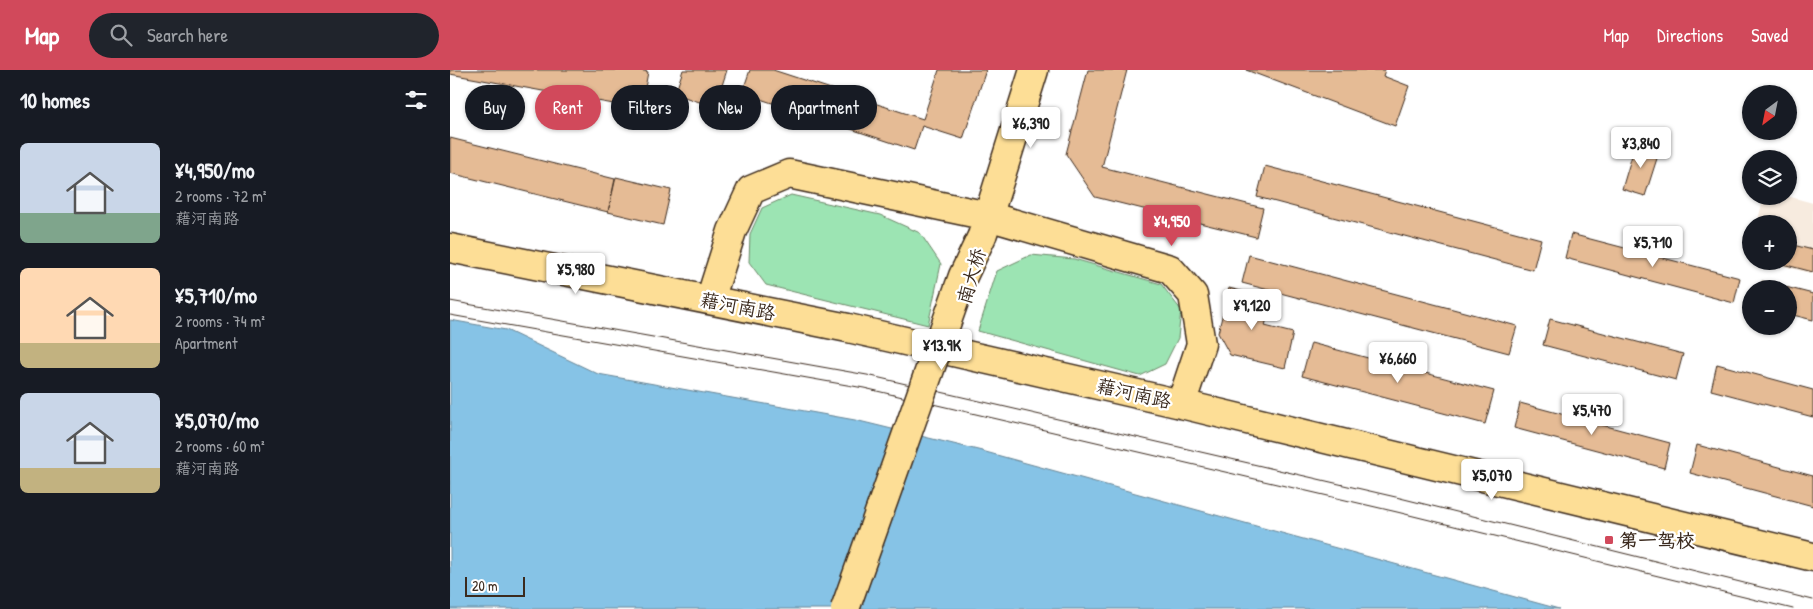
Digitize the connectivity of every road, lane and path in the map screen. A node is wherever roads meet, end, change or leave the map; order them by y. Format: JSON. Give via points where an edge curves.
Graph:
{"nodes":[{"id":1,"x":1034,"y":70,"type":"edge"},
{"id":2,"x":985,"y":226,"type":"junction"},
{"id":3,"x":450,"y":248,"type":"edge"},
{"id":4,"x":710,"y":300,"type":"junction"},
{"id":5,"x":1181,"y":404,"type":"junction"},
{"id":6,"x":1813,"y":557,"type":"edge"},
{"id":7,"x":846,"y":609,"type":"edge"},
{"id":8,"x":864,"y":609,"type":"edge"}],
"edges":[{"from":1,"to":2,"type":"main road"},
{"from":2,"to":4,"type":"main road","via":[[789,174],[751,190],[732,231]]},
{"from":2,"to":5,"type":"main road","via":[[1170,269],[1193,295],[1201,344]]},
{"from":2,"to":7,"type":"main road","name":"南大桥","bridge":true,"via":[[963,276]]},
{"from":2,"to":8,"type":"main road","name":"南大桥","bridge":true,"via":[[971,279]]},
{"from":3,"to":4,"type":"main road","name":"藉河南路"},
{"from":4,"to":5,"type":"main road","name":"藉河南路"},
{"from":5,"to":6,"type":"main road","name":"藉河南路"}]}
